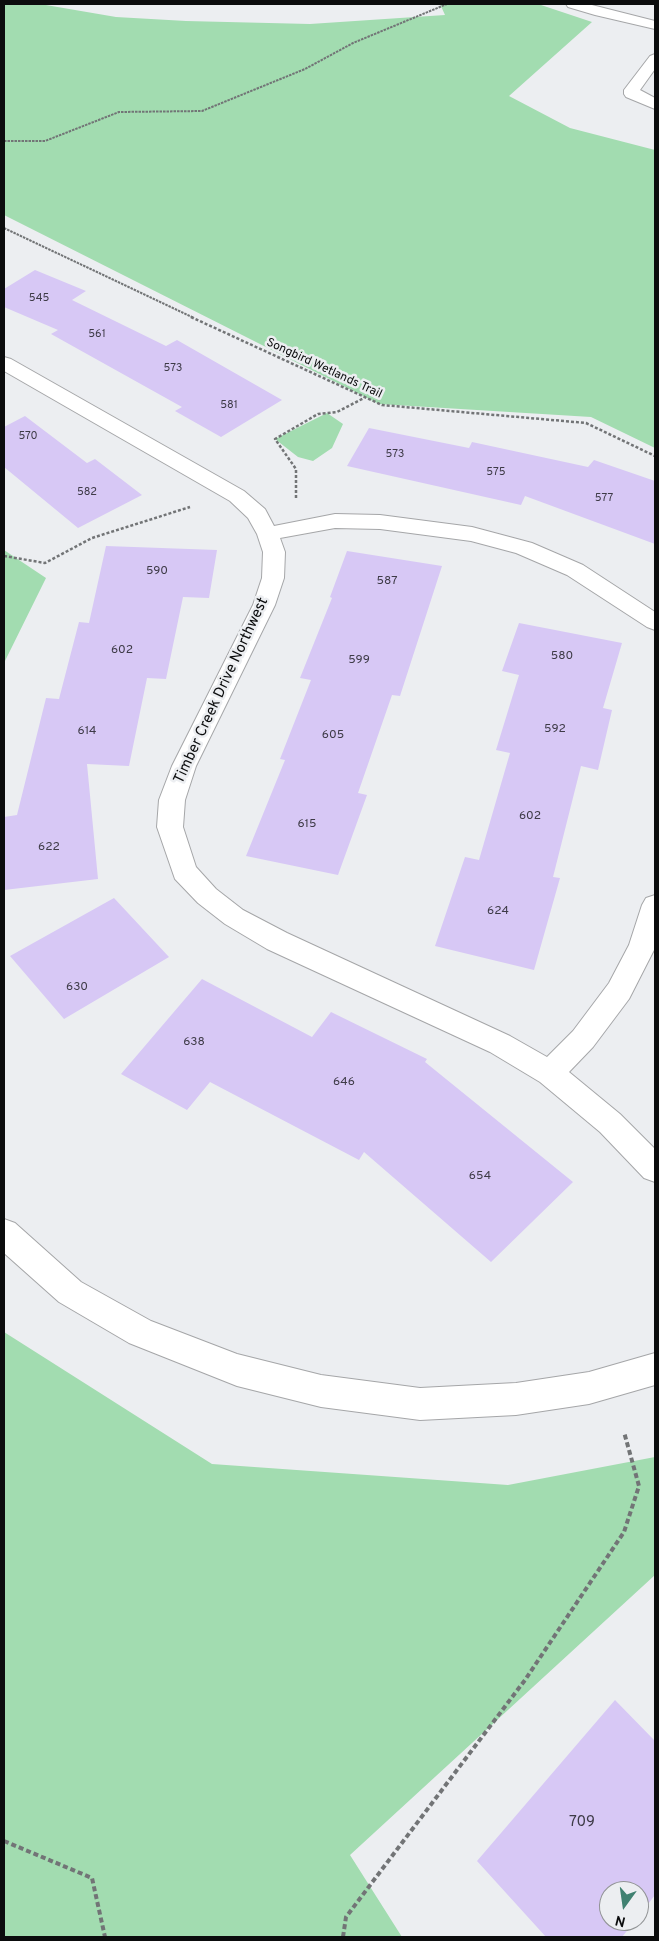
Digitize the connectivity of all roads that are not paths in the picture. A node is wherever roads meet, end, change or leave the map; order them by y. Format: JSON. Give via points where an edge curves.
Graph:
{"nodes":[{"id":1,"x":573,"y":4,"type":"edge"},
{"id":2,"x":655,"y":25,"type":"edge"},
{"id":3,"x":655,"y":59,"type":"edge"},
{"id":4,"x":655,"y":104,"type":"edge"},
{"id":5,"x":4,"y":363,"type":"edge"},
{"id":6,"x":268,"y":534,"type":"junction"},
{"id":7,"x":655,"y":622,"type":"edge"},
{"id":8,"x":655,"y":905,"type":"edge"},
{"id":9,"x":550,"y":1072,"type":"junction"},
{"id":10,"x":655,"y":1169,"type":"edge"},
{"id":11,"x":4,"y":1233,"type":"edge"},
{"id":12,"x":655,"y":1369,"type":"edge"}],
"edges":[{"from":1,"to":2,"type":"street"},
{"from":3,"to":4,"type":"street","via":[[632,94]]},
{"from":5,"to":6,"type":"street","name":"Timber Creek Drive Northwest","via":[[237,496],[257,514]]},
{"from":6,"to":7,"type":"street","via":[[335,522],[380,522],[472,534],[524,548],[575,570]]},
{"from":6,"to":9,"type":"street","name":"Timber Creek Drive Northwest","via":[[274,552],[272,578],[264,605],[184,766],[172,800],[170,827],[184,872],[234,917],[277,941],[500,1044]]},
{"from":8,"to":9,"type":"street","via":[[643,946],[619,991],[583,1039]]},
{"from":9,"to":10,"type":"street","name":"Timber Creek Drive Northwest","via":[[610,1122]]},
{"from":11,"to":12,"type":"street","via":[[70,1292],[140,1332],[237,1370],[321,1390],[420,1404],[507,1400],[589,1388]]}]}
